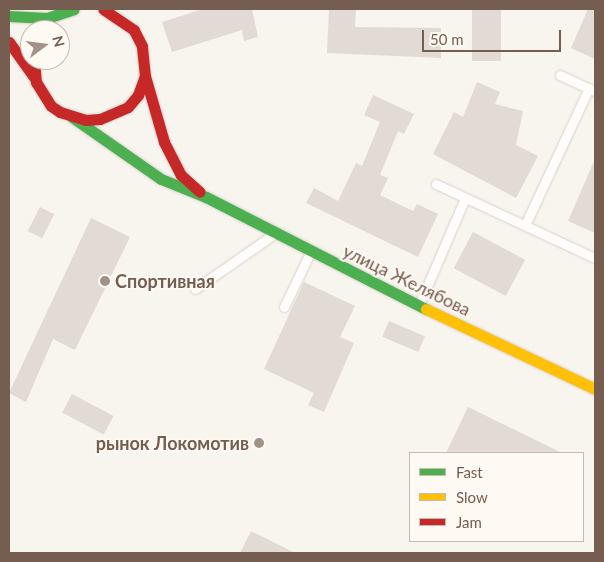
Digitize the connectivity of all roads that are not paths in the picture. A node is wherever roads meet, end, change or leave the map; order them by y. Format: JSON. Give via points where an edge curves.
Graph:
{"nodes":[{"id":1,"x":74,"y":9,"type":"edge"},
{"id":2,"x":104,"y":9,"type":"edge"},
{"id":3,"x":127,"y":9,"type":"edge"},
{"id":4,"x":62,"y":13,"type":"junction"},
{"id":5,"x":9,"y":16,"type":"edge"},
{"id":6,"x":55,"y":20,"type":"edge"},
{"id":7,"x":134,"y":30,"type":"junction"},
{"id":8,"x":9,"y":42,"type":"edge"},
{"id":9,"x":34,"y":70,"type":"edge"},
{"id":10,"x":560,"y":75,"type":"dead end"},
{"id":11,"x":144,"y":76,"type":"junction"},
{"id":12,"x":34,"y":77,"type":"junction"},
{"id":13,"x":592,"y":89,"type":"edge"},
{"id":14,"x":72,"y":117,"type":"junction"},
{"id":15,"x":436,"y":184,"type":"dead end"},
{"id":16,"x":206,"y":197,"type":"junction"},
{"id":17,"x":465,"y":198,"type":"junction"},
{"id":18,"x":526,"y":223,"type":"junction"},
{"id":19,"x":276,"y":232,"type":"junction"},
{"id":20,"x":311,"y":251,"type":"junction"},
{"id":21,"x":595,"y":258,"type":"edge"},
{"id":22,"x":195,"y":289,"type":"dead end"},
{"id":23,"x":418,"y":306,"type":"junction"},
{"id":24,"x":284,"y":307,"type":"dead end"},
{"id":25,"x":595,"y":389,"type":"edge"}],
"edges":[{"from":1,"to":4,"type":"main road"},
{"from":2,"to":7,"type":"main road"},
{"from":3,"to":7,"type":"main road"},
{"from":4,"to":5,"type":"main road","via":[[31,20]]},
{"from":4,"to":6,"type":"main road"},
{"from":7,"to":11,"type":"main road","via":[[142,46]]},
{"from":8,"to":12,"type":"main road"},
{"from":9,"to":12,"type":"main road"},
{"from":10,"to":13,"type":"lane"},
{"from":11,"to":14,"type":"main road","via":[[138,95],[115,115],[86,120]]},
{"from":11,"to":16,"type":"main road","via":[[168,150],[181,175]]},
{"from":12,"to":14,"type":"main road","via":[[51,106]]},
{"from":13,"to":18,"type":"lane"},
{"from":14,"to":16,"type":"main road","via":[[161,179]]},
{"from":15,"to":17,"type":"lane"},
{"from":16,"to":19,"type":"main road","name":"улица Желябова"},
{"from":17,"to":18,"type":"lane"},
{"from":17,"to":23,"type":"lane"},
{"from":18,"to":21,"type":"lane"},
{"from":19,"to":20,"type":"main road","name":"улица Желябова"},
{"from":19,"to":22,"type":"lane"},
{"from":20,"to":23,"type":"main road","name":"улица Желябова"},
{"from":20,"to":24,"type":"lane"},
{"from":23,"to":25,"type":"main road","name":"улица Желябова"}]}
